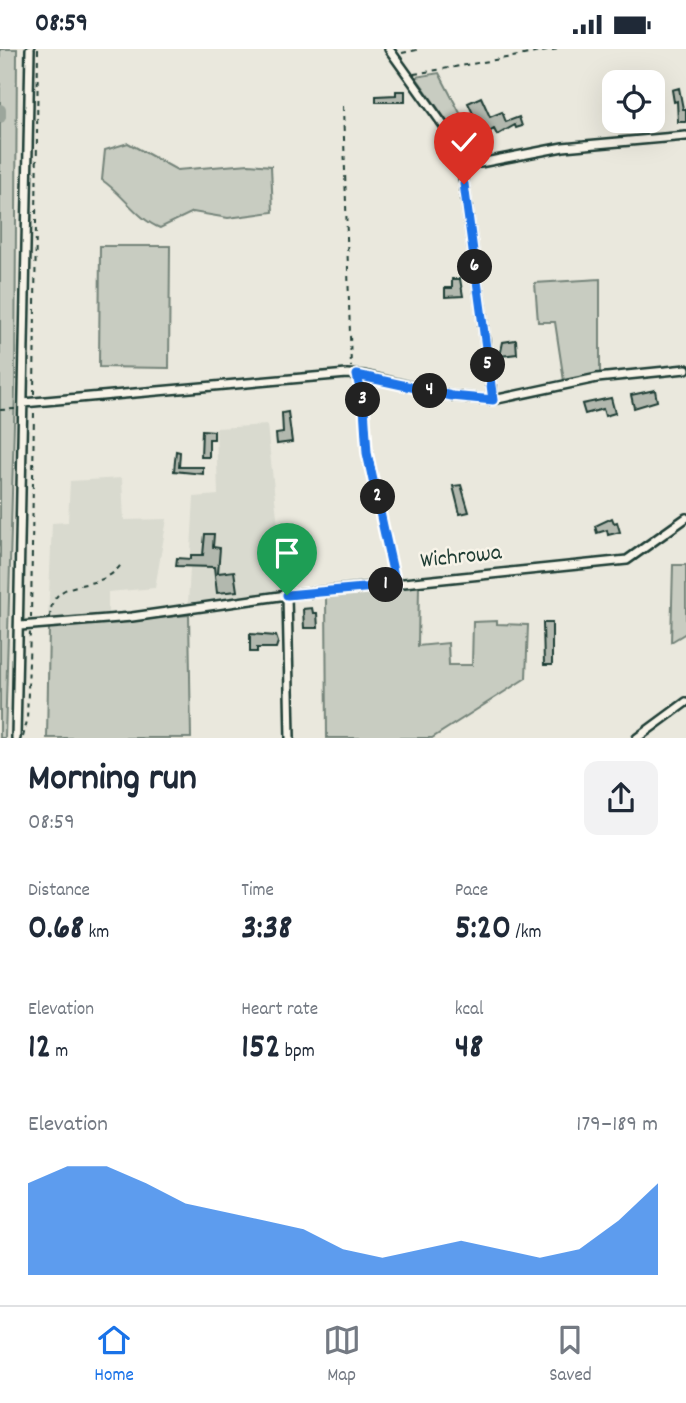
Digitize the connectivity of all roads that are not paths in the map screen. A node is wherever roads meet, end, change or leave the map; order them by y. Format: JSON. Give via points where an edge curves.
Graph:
{"nodes":[{"id":1,"x":30,"y":49,"type":"edge"},
{"id":2,"x":391,"y":52,"type":"edge"},
{"id":3,"x":686,"y":136,"type":"edge"},
{"id":4,"x":459,"y":147,"type":"junction"},
{"id":5,"x":480,"y":163,"type":"junction"},
{"id":6,"x":464,"y":184,"type":"junction"},
{"id":7,"x":686,"y":369,"type":"edge"},
{"id":8,"x":493,"y":400,"type":"junction"},
{"id":9,"x":23,"y":406,"type":"junction"},
{"id":10,"x":686,"y":518,"type":"edge"},
{"id":11,"x":287,"y":595,"type":"junction"},
{"id":12,"x":20,"y":626,"type":"junction"},
{"id":13,"x":686,"y":702,"type":"edge"},
{"id":14,"x":16,"y":738,"type":"edge"},
{"id":15,"x":290,"y":738,"type":"edge"},
{"id":16,"x":637,"y":738,"type":"edge"}],
"edges":[{"from":1,"to":9,"type":"street"},
{"from":2,"to":4,"type":"street"},
{"from":3,"to":5,"type":"street","via":[[563,147]]},
{"from":4,"to":5,"type":"street","via":[[466,158]]},
{"from":4,"to":6,"type":"street"},
{"from":5,"to":6,"type":"street","via":[[467,174]]},
{"from":6,"to":8,"type":"street"},
{"from":7,"to":8,"type":"street","via":[[597,378]]},
{"from":8,"to":9,"type":"street","via":[[354,375]]},
{"from":9,"to":12,"type":"street"},
{"from":10,"to":11,"type":"street","name":"Wichrowa","via":[[627,560]]},
{"from":11,"to":12,"type":"street","name":"Wichrowa","via":[[132,618]]},
{"from":11,"to":15,"type":"street"},
{"from":12,"to":14,"type":"street"},
{"from":13,"to":16,"type":"street"}]}
